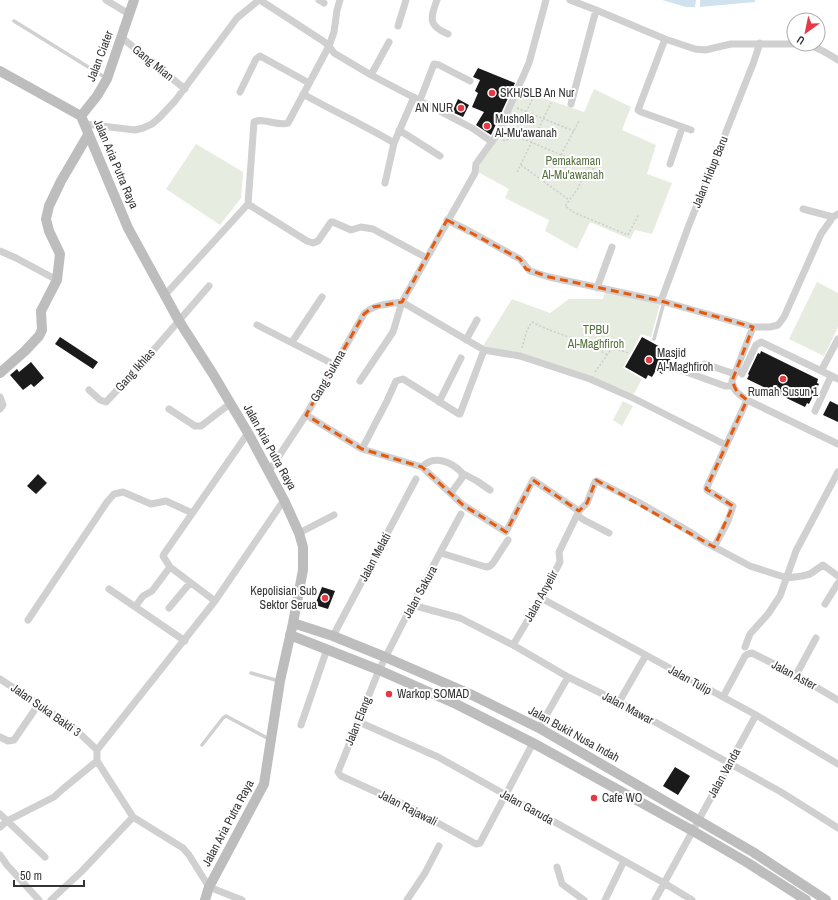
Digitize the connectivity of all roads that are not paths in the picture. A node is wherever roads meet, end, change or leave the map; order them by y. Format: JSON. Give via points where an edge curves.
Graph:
{"nodes":[{"id":1,"x":106,"y":0,"type":"edge"},
{"id":2,"x":134,"y":0,"type":"edge"},
{"id":3,"x":260,"y":0,"type":"edge"},
{"id":4,"x":340,"y":0,"type":"edge"},
{"id":5,"x":406,"y":0,"type":"edge"},
{"id":6,"x":437,"y":0,"type":"edge"},
{"id":7,"x":546,"y":0,"type":"edge"},
{"id":8,"x":570,"y":0,"type":"edge"},
{"id":9,"x":596,"y":10,"type":"junction"},
{"id":10,"x":129,"y":14,"type":"junction"},
{"id":11,"x":14,"y":20,"type":"dead end"},
{"id":12,"x":398,"y":26,"type":"dead end"},
{"id":13,"x":448,"y":34,"type":"dead end"},
{"id":14,"x":121,"y":37,"type":"junction"},
{"id":15,"x":665,"y":39,"type":"junction"},
{"id":16,"x":389,"y":42,"type":"dead end"},
{"id":17,"x":760,"y":43,"type":"junction"},
{"id":18,"x":786,"y":44,"type":"edge"},
{"id":19,"x":329,"y":46,"type":"junction"},
{"id":20,"x":825,"y":52,"type":"edge"},
{"id":21,"x":838,"y":60,"type":"edge"},
{"id":22,"x":0,"y":71,"type":"edge"},
{"id":23,"x":371,"y":75,"type":"junction"},
{"id":24,"x":107,"y":79,"type":"junction"},
{"id":25,"x":470,"y":82,"type":"dead end"},
{"id":26,"x":309,"y":83,"type":"junction"},
{"id":27,"x":185,"y":89,"type":"junction"},
{"id":28,"x":240,"y":92,"type":"dead end"},
{"id":29,"x":303,"y":94,"type":"junction"},
{"id":30,"x":417,"y":99,"type":"junction"},
{"id":31,"x":571,"y":104,"type":"dead end"},
{"id":32,"x":83,"y":120,"type":"junction"},
{"id":33,"x":682,"y":128,"type":"junction"},
{"id":34,"x":399,"y":130,"type":"junction"},
{"id":35,"x":691,"y":130,"type":"dead end"},
{"id":36,"x":88,"y":135,"type":"junction"},
{"id":37,"x":492,"y":142,"type":"junction"},
{"id":38,"x":394,"y":143,"type":"junction"},
{"id":39,"x":440,"y":156,"type":"dead end"},
{"id":40,"x":670,"y":164,"type":"dead end"},
{"id":41,"x":386,"y":183,"type":"dead end"},
{"id":42,"x":248,"y":204,"type":"junction"},
{"id":43,"x":803,"y":209,"type":"dead end"},
{"id":44,"x":836,"y":215,"type":"edge"},
{"id":45,"x":448,"y":220,"type":"junction"},
{"id":46,"x":612,"y":248,"type":"dead end"},
{"id":47,"x":0,"y":251,"type":"edge"},
{"id":48,"x":427,"y":258,"type":"junction"},
{"id":49,"x":57,"y":280,"type":"junction"},
{"id":50,"x":209,"y":286,"type":"dead end"},
{"id":51,"x":597,"y":288,"type":"junction"},
{"id":52,"x":164,"y":296,"type":"junction"},
{"id":53,"x":322,"y":297,"type":"dead end"},
{"id":54,"x":402,"y":302,"type":"junction"},
{"id":55,"x":662,"y":302,"type":"junction"},
{"id":56,"x":477,"y":320,"type":"dead end"},
{"id":57,"x":179,"y":321,"type":"junction"},
{"id":58,"x":258,"y":325,"type":"dead end"},
{"id":59,"x":753,"y":327,"type":"junction"},
{"id":60,"x":654,"y":339,"type":"dead end"},
{"id":61,"x":838,"y":339,"type":"edge"},
{"id":62,"x":466,"y":340,"type":"junction"},
{"id":63,"x":292,"y":342,"type":"junction"},
{"id":64,"x":484,"y":350,"type":"junction"},
{"id":65,"x":461,"y":358,"type":"dead end"},
{"id":66,"x":335,"y":364,"type":"junction"},
{"id":67,"x":705,"y":364,"type":"dead end"},
{"id":68,"x":678,"y":369,"type":"dead end"},
{"id":69,"x":821,"y":371,"type":"junction"},
{"id":70,"x":0,"y":373,"type":"edge"},
{"id":71,"x":739,"y":374,"type":"junction"},
{"id":72,"x":834,"y":377,"type":"edge"},
{"id":73,"x":360,"y":381,"type":"dead end"},
{"id":74,"x":733,"y":386,"type":"junction"},
{"id":75,"x":89,"y":390,"type":"dead end"},
{"id":76,"x":0,"y":397,"type":"edge"},
{"id":77,"x":747,"y":400,"type":"junction"},
{"id":78,"x":439,"y":402,"type":"junction"},
{"id":79,"x":231,"y":403,"type":"junction"},
{"id":80,"x":0,"y":408,"type":"edge"},
{"id":81,"x":169,"y":409,"type":"dead end"},
{"id":82,"x":815,"y":411,"type":"dead end"},
{"id":83,"x":306,"y":415,"type":"junction"},
{"id":84,"x":248,"y":433,"type":"junction"},
{"id":85,"x":838,"y":444,"type":"edge"},
{"id":86,"x":726,"y":445,"type":"junction"},
{"id":87,"x":362,"y":449,"type":"junction"},
{"id":88,"x":422,"y":467,"type":"junction"},
{"id":89,"x":268,"y":471,"type":"junction"},
{"id":90,"x":838,"y":472,"type":"edge"},
{"id":91,"x":462,"y":473,"type":"junction"},
{"id":92,"x":416,"y":479,"type":"dead end"},
{"id":93,"x":836,"y":482,"type":"edge"},
{"id":94,"x":490,"y":490,"type":"dead end"},
{"id":95,"x":451,"y":493,"type":"junction"},
{"id":96,"x":284,"y":500,"type":"junction"},
{"id":97,"x":192,"y":513,"type":"junction"},
{"id":98,"x":578,"y":513,"type":"junction"},
{"id":99,"x":461,"y":514,"type":"dead end"},
{"id":100,"x":334,"y":515,"type":"dead end"},
{"id":101,"x":299,"y":533,"type":"junction"},
{"id":102,"x":609,"y":533,"type":"dead end"},
{"id":103,"x":508,"y":540,"type":"dead end"},
{"id":104,"x":714,"y":547,"type":"junction"},
{"id":105,"x":441,"y":553,"type":"junction"},
{"id":106,"x":170,"y":567,"type":"junction"},
{"id":107,"x":838,"y":576,"type":"edge"},
{"id":108,"x":787,"y":578,"type":"junction"},
{"id":109,"x":190,"y":583,"type":"junction"},
{"id":110,"x":838,"y":583,"type":"edge"},
{"id":111,"x":109,"y":589,"type":"dead end"},
{"id":112,"x":541,"y":598,"type":"junction"},
{"id":113,"x":215,"y":601,"type":"junction"},
{"id":114,"x":826,"y":604,"type":"dead end"},
{"id":115,"x":412,"y":605,"type":"junction"},
{"id":116,"x":135,"y":607,"type":"junction"},
{"id":117,"x":169,"y":608,"type":"dead end"},
{"id":118,"x":28,"y":620,"type":"dead end"},
{"id":119,"x":293,"y":623,"type":"junction"},
{"id":120,"x":290,"y":635,"type":"junction"},
{"id":121,"x":333,"y":636,"type":"junction"},
{"id":122,"x":816,"y":638,"type":"dead end"},
{"id":123,"x":185,"y":641,"type":"junction"},
{"id":124,"x":513,"y":645,"type":"junction"},
{"id":125,"x":327,"y":649,"type":"junction"},
{"id":126,"x":746,"y":650,"type":"junction"},
{"id":127,"x":646,"y":655,"type":"junction"},
{"id":128,"x":385,"y":657,"type":"junction"},
{"id":129,"x":379,"y":670,"type":"junction"},
{"id":130,"x":251,"y":673,"type":"dead end"},
{"id":131,"x":796,"y":675,"type":"junction"},
{"id":132,"x":568,"y":677,"type":"junction"},
{"id":133,"x":0,"y":679,"type":"edge"},
{"id":134,"x":280,"y":681,"type":"junction"},
{"id":135,"x":723,"y":697,"type":"junction"},
{"id":136,"x":838,"y":700,"type":"edge"},
{"id":137,"x":619,"y":702,"type":"junction"},
{"id":138,"x":38,"y":704,"type":"junction"},
{"id":139,"x":756,"y":715,"type":"junction"},
{"id":140,"x":359,"y":722,"type":"junction"},
{"id":141,"x":301,"y":725,"type":"dead end"},
{"id":142,"x":539,"y":728,"type":"junction"},
{"id":143,"x":0,"y":737,"type":"edge"},
{"id":144,"x":270,"y":740,"type":"junction"},
{"id":145,"x":533,"y":743,"type":"junction"},
{"id":146,"x":202,"y":745,"type":"dead end"},
{"id":147,"x":97,"y":750,"type":"junction"},
{"id":148,"x":97,"y":761,"type":"junction"},
{"id":149,"x":729,"y":764,"type":"junction"},
{"id":150,"x":838,"y":764,"type":"edge"},
{"id":151,"x":338,"y":772,"type":"joint"},
{"id":152,"x":505,"y":795,"type":"junction"},
{"id":153,"x":0,"y":814,"type":"edge"},
{"id":154,"x":133,"y":817,"type":"junction"},
{"id":155,"x":699,"y":820,"type":"junction"},
{"id":156,"x":8,"y":821,"type":"junction"},
{"id":157,"x":0,"y":827,"type":"edge"},
{"id":158,"x":838,"y":828,"type":"edge"},
{"id":159,"x":693,"y":831,"type":"junction"},
{"id":160,"x":439,"y":846,"type":"dead end"},
{"id":161,"x":0,"y":855,"type":"edge"},
{"id":162,"x":45,"y":856,"type":"dead end"},
{"id":163,"x":624,"y":861,"type":"junction"},
{"id":164,"x":558,"y":867,"type":"dead end"},
{"id":165,"x":664,"y":884,"type":"junction"},
{"id":166,"x":209,"y":887,"type":"junction"},
{"id":167,"x":38,"y":900,"type":"edge"},
{"id":168,"x":51,"y":900,"type":"edge"},
{"id":169,"x":205,"y":900,"type":"edge"},
{"id":170,"x":242,"y":900,"type":"edge"},
{"id":171,"x":408,"y":900,"type":"edge"},
{"id":172,"x":584,"y":900,"type":"edge"},
{"id":173,"x":605,"y":900,"type":"edge"},
{"id":174,"x":655,"y":900,"type":"edge"},
{"id":175,"x":692,"y":900,"type":"edge"},
{"id":176,"x":806,"y":900,"type":"edge"},
{"id":177,"x":826,"y":900,"type":"edge"}],
"edges":[{"from":1,"to":10,"type":"street"},
{"from":2,"to":10,"type":"street","name":"Jalan Ciater"},
{"from":3,"to":19,"type":"street"},
{"from":3,"to":27,"type":"street","via":[[237,18]]},
{"from":4,"to":19,"type":"street"},
{"from":5,"to":12,"type":"street"},
{"from":6,"to":13,"type":"street","via":[[432,21],[438,30]]},
{"from":7,"to":37,"type":"street","via":[[529,63]]},
{"from":8,"to":9,"type":"street"},
{"from":9,"to":15,"type":"street"},
{"from":9,"to":31,"type":"street"},
{"from":10,"to":14,"type":"street","name":"Jalan Ciater"},
{"from":11,"to":24,"type":"lane"},
{"from":14,"to":24,"type":"street","name":"Jalan Ciater"},
{"from":14,"to":27,"type":"street","name":"Gang Mian"},
{"from":15,"to":17,"type":"street","via":[[705,50],[732,44]]},
{"from":15,"to":33,"type":"street","via":[[638,110]]},
{"from":16,"to":23,"type":"street"},
{"from":17,"to":18,"type":"street"},
{"from":17,"to":55,"type":"street","name":"Jalan Hidup Baru"},
{"from":19,"to":23,"type":"street","via":[[334,53]]},
{"from":19,"to":26,"type":"street"},
{"from":20,"to":21,"type":"street"},
{"from":22,"to":32,"type":"street","name":"Jalan Aria Putra Raya"},
{"from":23,"to":30,"type":"street"},
{"from":24,"to":32,"type":"street","name":"Jalan Ciater"},
{"from":25,"to":30,"type":"street","via":[[434,64]]},
{"from":26,"to":28,"type":"street","via":[[260,56],[256,59]]},
{"from":26,"to":29,"type":"street"},
{"from":27,"to":32,"type":"street","via":[[160,117],[143,128],[135,130]]},
{"from":29,"to":38,"type":"street"},
{"from":29,"to":42,"type":"street","via":[[288,122],[254,122]]},
{"from":30,"to":34,"type":"street"},
{"from":30,"to":37,"type":"street","via":[[472,128]]},
{"from":32,"to":36,"type":"street","name":"Jalan Aria Putra Raya"},
{"from":33,"to":35,"type":"street"},
{"from":33,"to":40,"type":"street"},
{"from":34,"to":38,"type":"street"},
{"from":34,"to":39,"type":"street"},
{"from":36,"to":49,"type":"street","via":[[60,181],[46,219],[60,254]]},
{"from":36,"to":52,"type":"street","name":"Jalan Aria Putra Raya","via":[[128,228]]},
{"from":37,"to":45,"type":"street","via":[[476,164],[475,173]]},
{"from":38,"to":41,"type":"street"},
{"from":42,"to":48,"type":"street","via":[[313,243],[318,241],[333,222],[351,230],[361,226],[373,229]]},
{"from":42,"to":52,"type":"street"},
{"from":43,"to":44,"type":"street"},
{"from":44,"to":59,"type":"street","via":[[821,234],[781,322],[770,327]]},
{"from":45,"to":48,"type":"street"},
{"from":45,"to":51,"type":"street","via":[[520,259],[530,271]]},
{"from":46,"to":51,"type":"street"},
{"from":47,"to":49,"type":"street"},
{"from":48,"to":54,"type":"street"},
{"from":49,"to":70,"type":"street","via":[[41,311],[42,330],[39,336]]},
{"from":50,"to":57,"type":"street"},
{"from":51,"to":55,"type":"street"},
{"from":52,"to":57,"type":"street","name":"Jalan Aria Putra Raya"},
{"from":53,"to":63,"type":"street"},
{"from":54,"to":62,"type":"street"},
{"from":54,"to":66,"type":"street","name":"Gang Sukma","via":[[368,310]]},
{"from":54,"to":73,"type":"street","via":[[393,332]]},
{"from":55,"to":59,"type":"street"},
{"from":55,"to":60,"type":"lane"},
{"from":56,"to":62,"type":"street"},
{"from":57,"to":75,"type":"street","name":"Gang Ikhlas","via":[[106,402]]},
{"from":57,"to":79,"type":"street","name":"Jalan Aria Putra Raya"},
{"from":58,"to":63,"type":"street"},
{"from":59,"to":71,"type":"street"},
{"from":61,"to":69,"type":"street"},
{"from":62,"to":64,"type":"street"},
{"from":63,"to":66,"type":"street"},
{"from":64,"to":78,"type":"street","via":[[462,412],[459,414]]},
{"from":64,"to":86,"type":"street","via":[[520,356],[590,379]]},
{"from":65,"to":78,"type":"street"},
{"from":66,"to":83,"type":"street","name":"Gang Sukma"},
{"from":67,"to":71,"type":"street"},
{"from":68,"to":74,"type":"street","via":[[725,386]]},
{"from":69,"to":71,"type":"street","via":[[761,342],[756,345]]},
{"from":69,"to":72,"type":"street"},
{"from":71,"to":74,"type":"street","via":[[732,381]]},
{"from":72,"to":82,"type":"street"},
{"from":74,"to":77,"type":"street"},
{"from":76,"to":80,"type":"street","via":[[3,405]]},
{"from":77,"to":85,"type":"street"},
{"from":77,"to":86,"type":"street"},
{"from":78,"to":87,"type":"street","via":[[403,379],[396,381]]},
{"from":79,"to":81,"type":"street","via":[[200,426],[195,426]]},
{"from":79,"to":84,"type":"street","name":"Jalan Aria Putra Raya"},
{"from":83,"to":87,"type":"street"},
{"from":83,"to":89,"type":"street","name":"Gang Sukma"},
{"from":84,"to":89,"type":"street","name":"Jalan Aria Putra Raya"},
{"from":84,"to":97,"type":"street"},
{"from":86,"to":104,"type":"street","via":[[707,490],[731,504],[733,508]]},
{"from":87,"to":88,"type":"street"},
{"from":88,"to":91,"type":"street","via":[[428,462],[443,461]]},
{"from":88,"to":95,"type":"street"},
{"from":89,"to":96,"type":"street","name":"Jalan Aria Putra Raya"},
{"from":90,"to":93,"type":"street"},
{"from":91,"to":94,"type":"street"},
{"from":91,"to":95,"type":"street","via":[[462,478]]},
{"from":92,"to":121,"type":"street","name":"Jalan Melati"},
{"from":93,"to":108,"type":"street","via":[[796,551]]},
{"from":95,"to":98,"type":"street","via":[[463,505],[506,532],[533,480]]},
{"from":96,"to":101,"type":"street","name":"Jalan Aria Putra Raya"},
{"from":96,"to":113,"type":"street"},
{"from":97,"to":106,"type":"street","via":[[164,552],[163,556]]},
{"from":97,"to":118,"type":"street","via":[[166,501],[151,504],[123,492],[114,494]]},
{"from":98,"to":102,"type":"street","via":[[584,520]]},
{"from":98,"to":104,"type":"street","name":"Jalan Anyelir","via":[[587,503],[595,482],[599,482]]},
{"from":98,"to":112,"type":"street","name":"Jalan Anyelir","via":[[559,552],[560,562]]},
{"from":99,"to":105,"type":"street","name":"Jalan Sakura"},
{"from":100,"to":101,"type":"street"},
{"from":101,"to":119,"type":"street","name":"Jalan Aria Putra Raya","via":[[303,547],[303,570]]},
{"from":103,"to":105,"type":"street","via":[[493,563],[486,567]]},
{"from":104,"to":108,"type":"street","via":[[750,566]]},
{"from":105,"to":115,"type":"street","name":"Jalan Sakura"},
{"from":106,"to":109,"type":"street"},
{"from":106,"to":116,"type":"street"},
{"from":107,"to":108,"type":"street","via":[[821,565],[810,574]]},
{"from":108,"to":126,"type":"street","via":[[780,596],[750,634]]},
{"from":109,"to":113,"type":"street"},
{"from":109,"to":117,"type":"street"},
{"from":110,"to":114,"type":"street"},
{"from":111,"to":116,"type":"street"},
{"from":112,"to":124,"type":"street","name":"Jalan Anyelir"},
{"from":112,"to":127,"type":"street","name":"Jalan Tulip"},
{"from":113,"to":123,"type":"street"},
{"from":115,"to":124,"type":"street","name":"Jalan Mawar","via":[[460,618]]},
{"from":115,"to":128,"type":"street","name":"Jalan Sakura"},
{"from":116,"to":123,"type":"street"},
{"from":119,"to":120,"type":"street","name":"Jalan Aria Putra Raya"},
{"from":119,"to":121,"type":"street","name":"Jalan Bukit Nusa Indah"},
{"from":120,"to":125,"type":"street"},
{"from":120,"to":134,"type":"street","name":"Jalan Aria Putra Raya"},
{"from":121,"to":128,"type":"street","name":"Jalan Bukit Nusa Indah"},
{"from":122,"to":131,"type":"street"},
{"from":123,"to":147,"type":"street"},
{"from":124,"to":132,"type":"street","name":"Jalan Mawar"},
{"from":125,"to":129,"type":"street"},
{"from":125,"to":141,"type":"street"},
{"from":126,"to":131,"type":"street","name":"Jalan Aster"},
{"from":126,"to":135,"type":"street"},
{"from":127,"to":135,"type":"street","name":"Jalan Tulip"},
{"from":127,"to":137,"type":"street"},
{"from":128,"to":129,"type":"street","name":"Jalan Sakura"},
{"from":128,"to":142,"type":"street","name":"Jalan Bukit Nusa Indah"},
{"from":129,"to":140,"type":"street","name":"Jalan Elang"},
{"from":129,"to":145,"type":"street","via":[[456,704]]},
{"from":130,"to":134,"type":"lane"},
{"from":131,"to":136,"type":"street","name":"Jalan Aster"},
{"from":132,"to":137,"type":"street","name":"Jalan Mawar"},
{"from":132,"to":142,"type":"street"},
{"from":133,"to":138,"type":"street","name":"Jalan Suka Bakti 3"},
{"from":134,"to":144,"type":"street","name":"Jalan Aria Putra Raya"},
{"from":135,"to":139,"type":"street","name":"Jalan Tulip"},
{"from":137,"to":149,"type":"street","name":"Jalan Mawar"},
{"from":138,"to":143,"type":"street","via":[[14,740]]},
{"from":138,"to":147,"type":"street","name":"Jalan Suka Bakti 3","via":[[73,727]]},
{"from":139,"to":149,"type":"street","name":"Jalan Vanda"},
{"from":139,"to":150,"type":"street","name":"Jalan Tulip"},
{"from":140,"to":151,"type":"street","name":"Jalan Elang"},
{"from":140,"to":152,"type":"street","name":"Jalan Garuda","via":[[438,757]]},
{"from":142,"to":155,"type":"street","name":"Jalan Bukit Nusa Indah"},
{"from":144,"to":146,"type":"lane","via":[[226,716]]},
{"from":144,"to":166,"type":"street","name":"Jalan Aria Putra Raya","via":[[264,784]]},
{"from":145,"to":152,"type":"street"},
{"from":145,"to":159,"type":"street"},
{"from":147,"to":148,"type":"street"},
{"from":148,"to":154,"type":"street"},
{"from":148,"to":156,"type":"street","via":[[54,797]]},
{"from":149,"to":155,"type":"street","name":"Jalan Vanda"},
{"from":149,"to":158,"type":"street","name":"Jalan Mawar","via":[[781,792]]},
{"from":151,"to":152,"type":"street","name":"Jalan Rajawali","via":[[341,776],[407,806],[473,844],[480,842]]},
{"from":152,"to":163,"type":"street","name":"Jalan Garuda"},
{"from":153,"to":156,"type":"street"},
{"from":154,"to":166,"type":"street","via":[[183,848]]},
{"from":154,"to":168,"type":"street","via":[[88,866]]},
{"from":155,"to":159,"type":"street","name":"Jalan Vanda"},
{"from":155,"to":177,"type":"street","name":"Jalan Bukit Nusa Indah"},
{"from":156,"to":157,"type":"street"},
{"from":156,"to":162,"type":"street"},
{"from":159,"to":165,"type":"street","name":"Jalan Vanda"},
{"from":159,"to":176,"type":"street"},
{"from":160,"to":171,"type":"street"},
{"from":161,"to":167,"type":"street"},
{"from":163,"to":165,"type":"street","name":"Jalan Garuda"},
{"from":163,"to":173,"type":"street"},
{"from":164,"to":172,"type":"street","via":[[565,888]]},
{"from":165,"to":174,"type":"street","name":"Jalan Vanda"},
{"from":165,"to":175,"type":"street","name":"Jalan Garuda"},
{"from":166,"to":169,"type":"street","name":"Jalan Aria Putra Raya"},
{"from":166,"to":170,"type":"street"}]}
